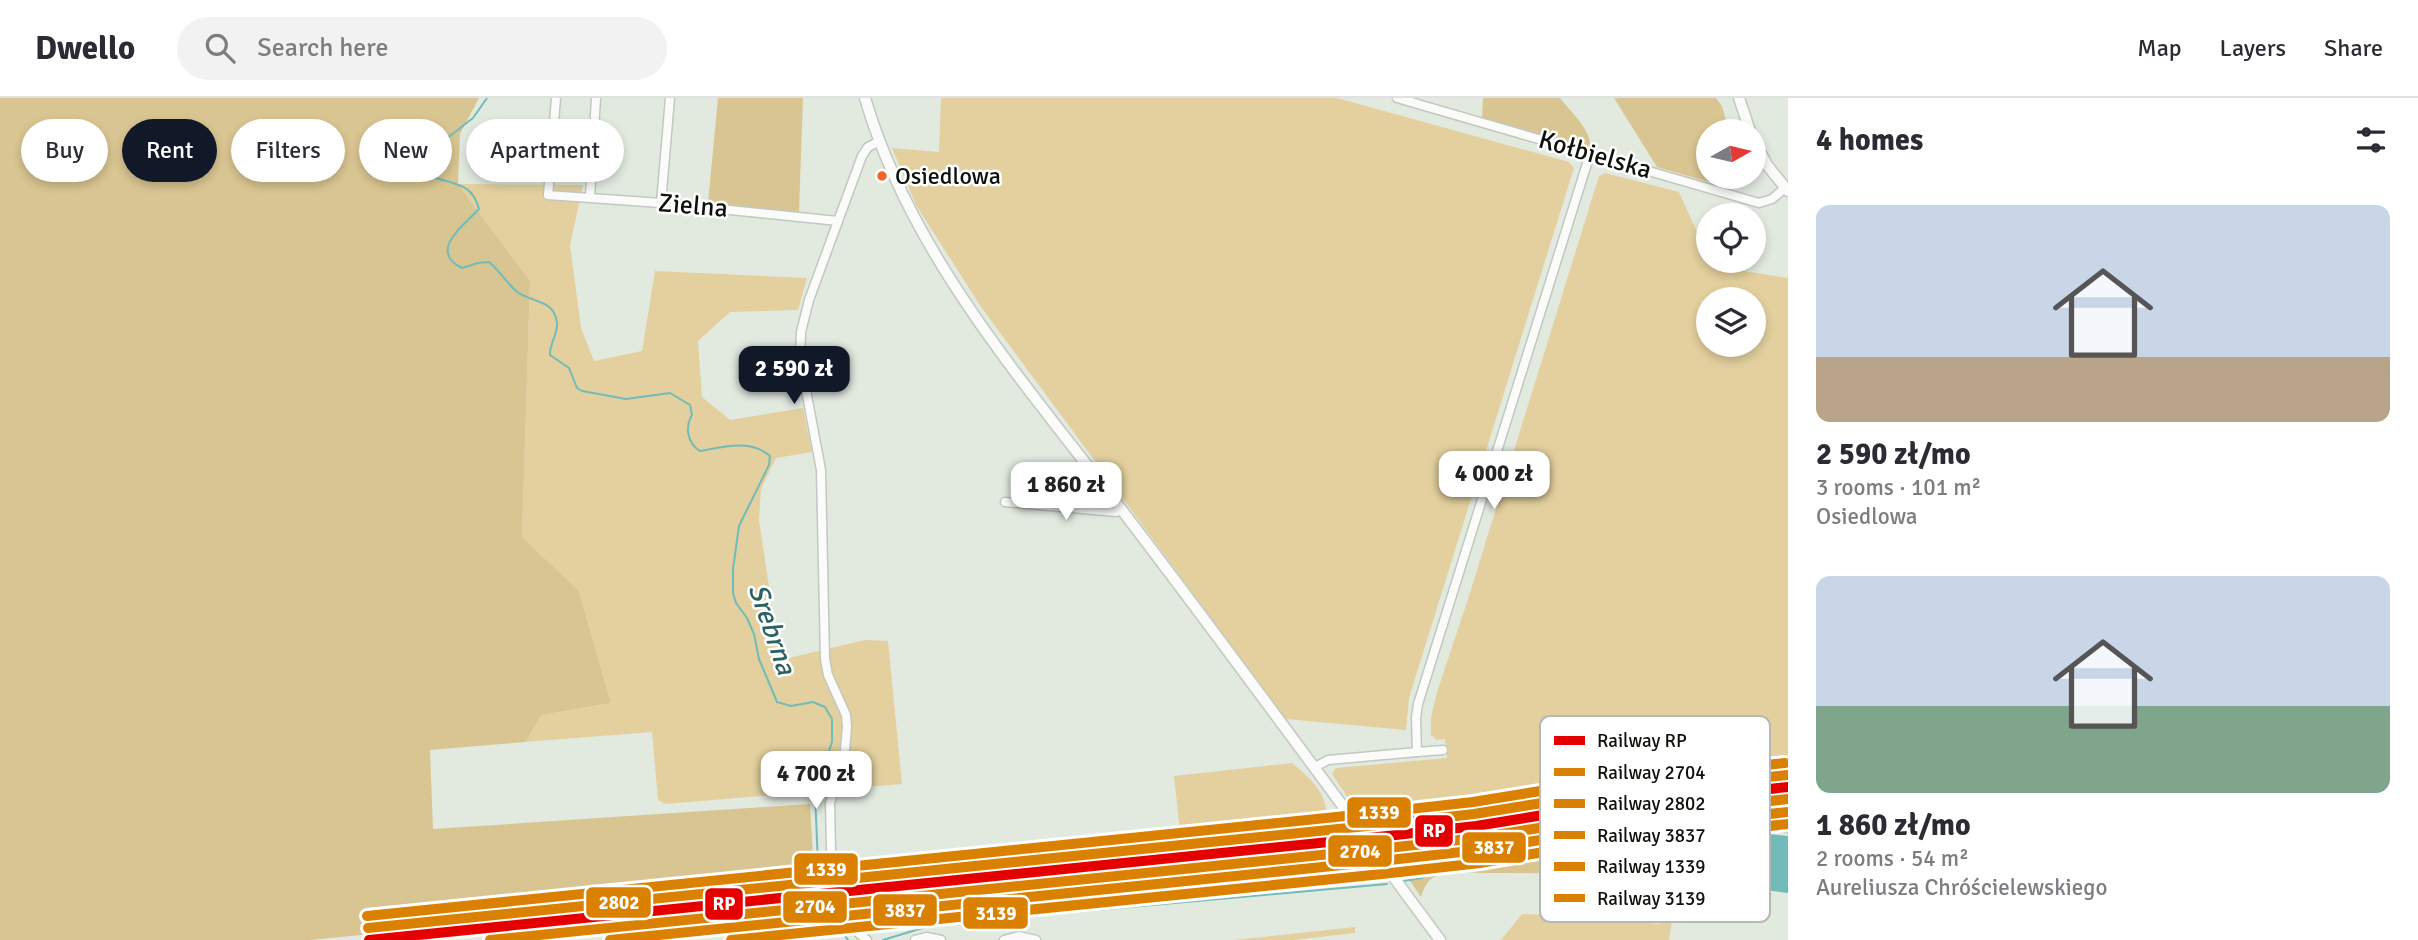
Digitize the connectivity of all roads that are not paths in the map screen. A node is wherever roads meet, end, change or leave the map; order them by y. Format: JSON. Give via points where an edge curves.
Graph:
{"nodes":[{"id":1,"x":556,"y":98,"type":"edge"},
{"id":2,"x":596,"y":98,"type":"edge"},
{"id":3,"x":670,"y":98,"type":"edge"},
{"id":4,"x":865,"y":98,"type":"edge"},
{"id":5,"x":1397,"y":98,"type":"edge"},
{"id":6,"x":1739,"y":98,"type":"edge"},
{"id":7,"x":1746,"y":119,"type":"edge"},
{"id":8,"x":880,"y":141,"type":"junction"},
{"id":9,"x":1590,"y":154,"type":"junction"},
{"id":10,"x":1766,"y":163,"type":"edge"},
{"id":11,"x":1787,"y":190,"type":"edge"},
{"id":12,"x":590,"y":197,"type":"junction"},
{"id":13,"x":661,"y":203,"type":"junction"},
{"id":14,"x":838,"y":221,"type":"junction"},
{"id":15,"x":1005,"y":502,"type":"dead end"},
{"id":16,"x":1121,"y":509,"type":"junction"},
{"id":17,"x":1443,"y":750,"type":"dead end"},
{"id":18,"x":1417,"y":752,"type":"junction"},
{"id":19,"x":1315,"y":767,"type":"junction"},
{"id":20,"x":1770,"y":825,"type":"edge"},
{"id":21,"x":1788,"y":828,"type":"edge"},
{"id":22,"x":1362,"y":832,"type":"tunnel mouth"},
{"id":23,"x":1540,"y":843,"type":"edge"},
{"id":24,"x":1375,"y":852,"type":"tunnel mouth"},
{"id":25,"x":1395,"y":880,"type":"junction"},
{"id":26,"x":939,"y":939,"type":"edge"},
{"id":27,"x":867,"y":940,"type":"edge"},
{"id":28,"x":915,"y":940,"type":"edge"},
{"id":29,"x":1004,"y":940,"type":"edge"},
{"id":30,"x":1036,"y":940,"type":"edge"},
{"id":31,"x":1440,"y":940,"type":"edge"}],
"edges":[{"from":1,"to":12,"type":"street","name":"Zielna","via":[[548,195]]},
{"from":2,"to":12,"type":"street"},
{"from":3,"to":13,"type":"street"},
{"from":4,"to":8,"type":"street"},
{"from":5,"to":9,"type":"street","name":"Kołbielska"},
{"from":6,"to":7,"type":"street"},
{"from":8,"to":14,"type":"street","via":[[864,154]]},
{"from":8,"to":16,"type":"street","via":[[920,228],[967,303]]},
{"from":9,"to":11,"type":"street","name":"Kołbielska","via":[[1759,203]]},
{"from":9,"to":18,"type":"street","via":[[1418,704]]},
{"from":10,"to":11,"type":"street"},
{"from":12,"to":13,"type":"street","name":"Zielna"},
{"from":13,"to":14,"type":"street","name":"Zielna"},
{"from":14,"to":27,"type":"street","via":[[809,300],[800,358],[821,470],[825,659],[847,727],[844,761],[830,803],[832,897],[845,922]]},
{"from":15,"to":16,"type":"street"},
{"from":16,"to":19,"type":"street"},
{"from":17,"to":18,"type":"street"},
{"from":18,"to":19,"type":"street","via":[[1331,759]]},
{"from":19,"to":22,"type":"street"},
{"from":20,"to":21,"type":"street"},
{"from":23,"to":25,"type":"street","via":[[1421,863]]},
{"from":24,"to":25,"type":"street"},
{"from":25,"to":31,"type":"street"},
{"from":26,"to":28,"type":"street"},
{"from":29,"to":30,"type":"street","via":[[1019,936]]}]}
